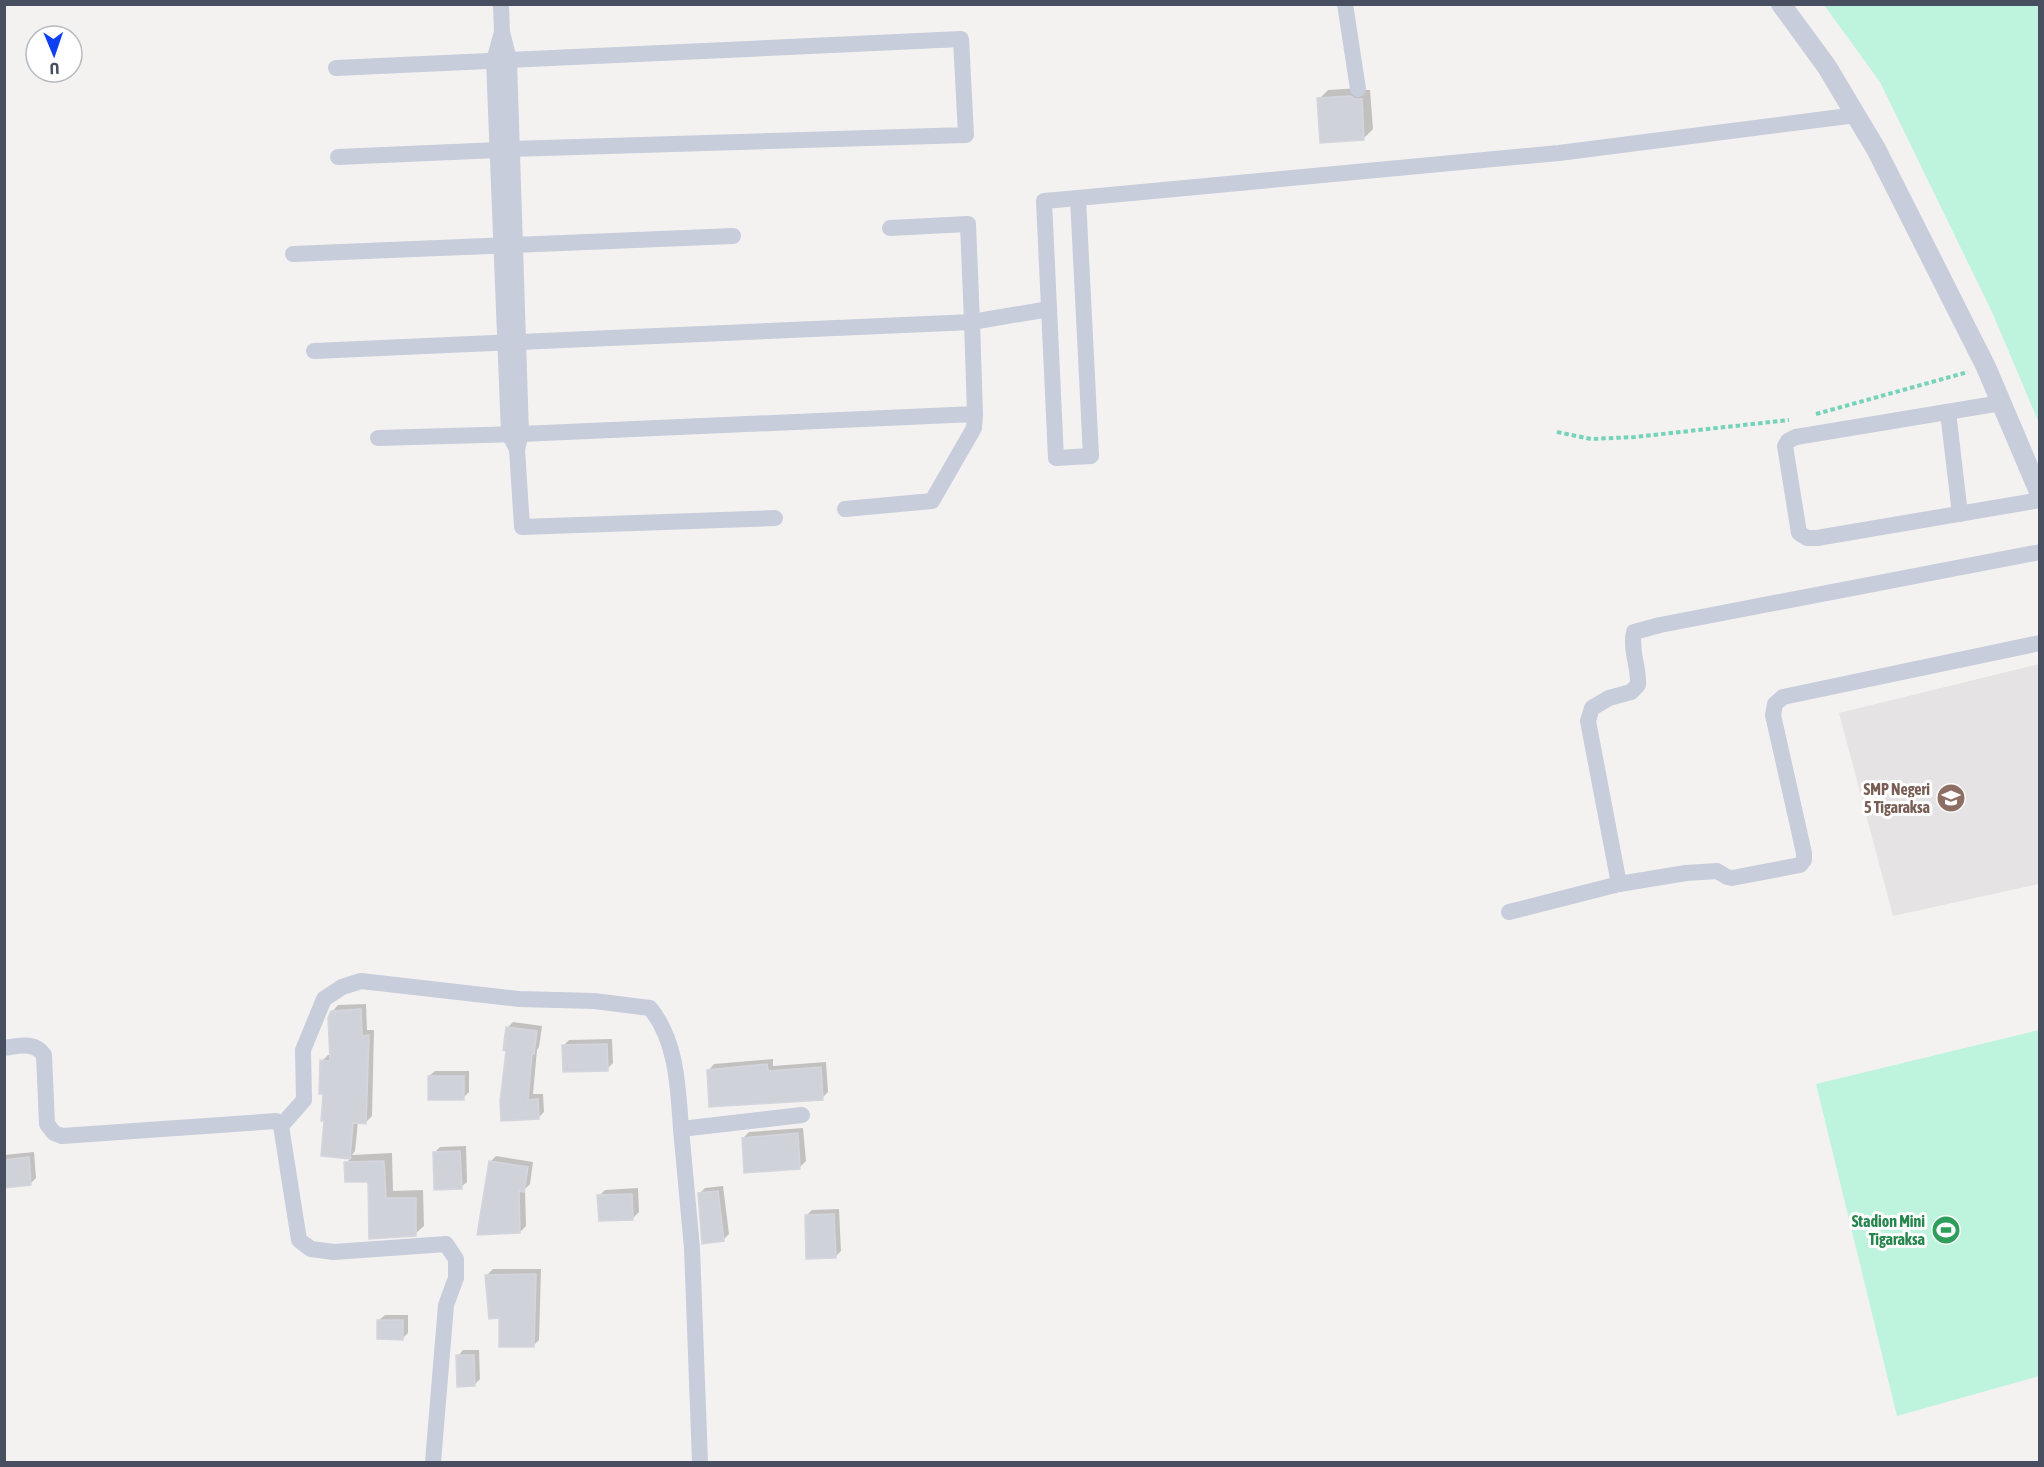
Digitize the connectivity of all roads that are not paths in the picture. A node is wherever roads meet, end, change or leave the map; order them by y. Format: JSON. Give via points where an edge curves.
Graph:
{"nodes":[{"id":1,"x":501,"y":4,"type":"edge"},
{"id":2,"x":1346,"y":4,"type":"edge"},
{"id":3,"x":1781,"y":4,"type":"edge"},
{"id":4,"x":501,"y":60,"type":"junction"},
{"id":5,"x":336,"y":68,"type":"dead end"},
{"id":6,"x":1358,"y":89,"type":"dead end"},
{"id":7,"x":1856,"y":115,"type":"junction"},
{"id":8,"x":505,"y":150,"type":"junction"},
{"id":9,"x":338,"y":158,"type":"dead end"},
{"id":10,"x":1078,"y":198,"type":"junction"},
{"id":11,"x":890,"y":228,"type":"dead end"},
{"id":12,"x":733,"y":236,"type":"dead end"},
{"id":13,"x":508,"y":245,"type":"junction"},
{"id":14,"x":293,"y":254,"type":"dead end"},
{"id":15,"x":1049,"y":309,"type":"junction"},
{"id":16,"x":972,"y":322,"type":"junction"},
{"id":17,"x":512,"y":343,"type":"junction"},
{"id":18,"x":314,"y":351,"type":"dead end"},
{"id":19,"x":2001,"y":403,"type":"junction"},
{"id":20,"x":1948,"y":412,"type":"junction"},
{"id":21,"x":975,"y":414,"type":"junction"},
{"id":22,"x":378,"y":438,"type":"dead end"},
{"id":23,"x":515,"y":439,"type":"junction"},
{"id":24,"x":2040,"y":494,"type":"edge"},
{"id":25,"x":2040,"y":500,"type":"edge"},
{"id":26,"x":845,"y":509,"type":"dead end"},
{"id":27,"x":1960,"y":514,"type":"junction"},
{"id":28,"x":775,"y":518,"type":"dead end"},
{"id":29,"x":2040,"y":552,"type":"edge"},
{"id":30,"x":2040,"y":643,"type":"edge"},
{"id":31,"x":1619,"y":884,"type":"junction"},
{"id":32,"x":1509,"y":912,"type":"dead end"},
{"id":33,"x":4,"y":1048,"type":"edge"},
{"id":34,"x":802,"y":1115,"type":"dead end"},
{"id":35,"x":281,"y":1126,"type":"junction"},
{"id":36,"x":681,"y":1129,"type":"junction"},
{"id":37,"x":433,"y":1462,"type":"edge"},
{"id":38,"x":700,"y":1462,"type":"edge"}],
"edges":[{"from":1,"to":4,"type":"street"},
{"from":2,"to":6,"type":"street"},
{"from":3,"to":7,"type":"street"},
{"from":4,"to":5,"type":"street"},
{"from":4,"to":8,"type":"street"},
{"from":4,"to":8,"type":"street","via":[[961,39],[966,135]]},
{"from":7,"to":10,"type":"street","via":[[1558,153]]},
{"from":7,"to":19,"type":"street"},
{"from":8,"to":9,"type":"street"},
{"from":8,"to":13,"type":"street"},
{"from":10,"to":15,"type":"street","via":[[1044,201]]},
{"from":10,"to":15,"type":"street","via":[[1090,456],[1056,458]]},
{"from":11,"to":16,"type":"street","via":[[968,224]]},
{"from":12,"to":13,"type":"street"},
{"from":13,"to":14,"type":"street"},
{"from":13,"to":17,"type":"street"},
{"from":15,"to":16,"type":"street"},
{"from":16,"to":17,"type":"street"},
{"from":16,"to":21,"type":"street"},
{"from":17,"to":18,"type":"street"},
{"from":17,"to":23,"type":"street"},
{"from":19,"to":20,"type":"street"},
{"from":19,"to":24,"type":"street"},
{"from":20,"to":27,"type":"street"},
{"from":20,"to":27,"type":"street","via":[[1796,437],[1785,446],[1799,533],[1807,538]]},
{"from":21,"to":23,"type":"street"},
{"from":21,"to":26,"type":"street","via":[[974,428],[932,501]]},
{"from":22,"to":23,"type":"street"},
{"from":23,"to":28,"type":"street","via":[[522,527]]},
{"from":25,"to":27,"type":"street"},
{"from":29,"to":31,"type":"street","via":[[1634,632],[1638,685],[1631,692],[1592,708],[1588,721]]},
{"from":30,"to":31,"type":"street","via":[[1783,697],[1775,704],[1773,715],[1804,853],[1800,865],[1737,878],[1708,871]]},
{"from":31,"to":32,"type":"street"},
{"from":33,"to":35,"type":"street","via":[[31,1045],[45,1055],[47,1124],[62,1136],[265,1120]]},
{"from":34,"to":36,"type":"street"},
{"from":35,"to":36,"type":"street","via":[[304,1100],[303,1050],[324,999],[361,981],[519,999],[594,1000],[650,1008],[667,1039],[677,1077]]},
{"from":35,"to":37,"type":"street","via":[[299,1240],[311,1249],[334,1252],[446,1244],[456,1259],[456,1278],[446,1305]]},
{"from":36,"to":38,"type":"street","via":[[692,1248]]}]}
